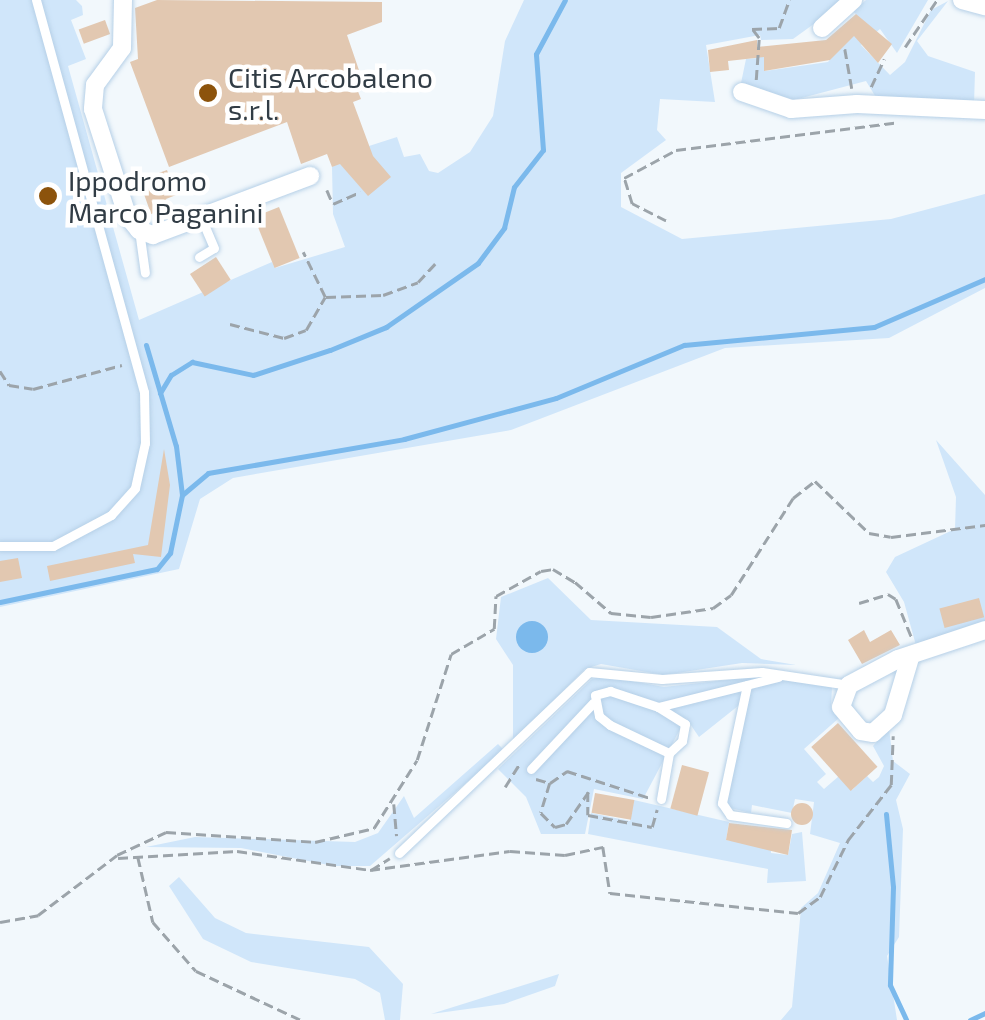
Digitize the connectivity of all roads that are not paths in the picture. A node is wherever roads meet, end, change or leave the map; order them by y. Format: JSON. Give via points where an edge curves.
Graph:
{"nodes":[{"id":1,"x":36,"y":0,"type":"edge"},
{"id":2,"x":123,"y":0,"type":"edge"},
{"id":3,"x":853,"y":0,"type":"edge"},
{"id":4,"x":962,"y":0,"type":"edge"},
{"id":5,"x":985,"y":6,"type":"edge"},
{"id":6,"x":822,"y":28,"type":"dead end"},
{"id":7,"x":748,"y":94,"type":"road end"},
{"id":8,"x":985,"y":110,"type":"edge"},
{"id":9,"x":310,"y":176,"type":"dead end"},
{"id":10,"x":201,"y":217,"type":"junction"},
{"id":11,"x":139,"y":230,"type":"junction"},
{"id":12,"x":199,"y":258,"type":"dead end"},
{"id":13,"x":145,"y":273,"type":"dead end"},
{"id":14,"x":0,"y":546,"type":"edge"},
{"id":15,"x":985,"y":630,"type":"edge"},
{"id":16,"x":914,"y":656,"type":"junction"},
{"id":17,"x":785,"y":675,"type":"junction"},
{"id":18,"x":747,"y":685,"type":"junction"},
{"id":19,"x":849,"y":686,"type":"junction"},
{"id":20,"x":593,"y":702,"type":"junction"},
{"id":21,"x":658,"y":707,"type":"junction"},
{"id":22,"x":670,"y":753,"type":"junction"},
{"id":23,"x":531,"y":768,"type":"road end"},
{"id":24,"x":661,"y":799,"type":"road end"},
{"id":25,"x":786,"y":823,"type":"dead end"},
{"id":26,"x":399,"y":852,"type":"road end"}],
"edges":[{"from":1,"to":14,"type":"lane","via":[[136,361],[145,443],[126,502],[92,529],[53,546]]},
{"from":2,"to":11,"type":"street","via":[[122,48],[94,85],[93,109],[127,214]]},
{"from":3,"to":6,"type":"street"},
{"from":4,"to":5,"type":"street"},
{"from":7,"to":8,"type":"street","via":[[791,109],[857,104]]},
{"from":9,"to":10,"type":"street"},
{"from":10,"to":11,"type":"street","via":[[153,235]]},
{"from":10,"to":12,"type":"lane","via":[[214,248]]},
{"from":11,"to":13,"type":"lane"},
{"from":15,"to":16,"type":"street"},
{"from":16,"to":19,"type":"street"},
{"from":16,"to":19,"type":"street","via":[[893,715],[872,733],[841,706]]},
{"from":17,"to":18,"type":"lane"},
{"from":17,"to":19,"type":"lane"},
{"from":17,"to":26,"type":"lane","via":[[662,680],[600,668],[589,672]]},
{"from":18,"to":21,"type":"lane"},
{"from":18,"to":25,"type":"lane","via":[[722,802],[730,815]]},
{"from":20,"to":21,"type":"lane","via":[[602,690]]},
{"from":20,"to":22,"type":"lane","via":[[610,725]]},
{"from":20,"to":23,"type":"lane"},
{"from":21,"to":22,"type":"lane","via":[[685,724],[682,741]]},
{"from":22,"to":24,"type":"lane"}]}
